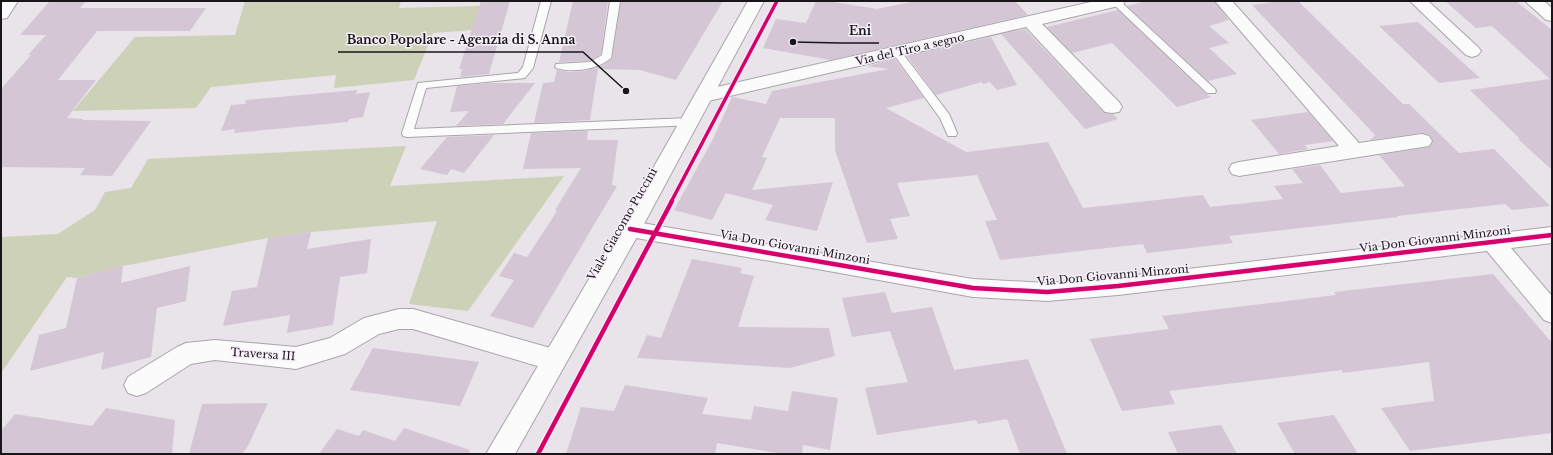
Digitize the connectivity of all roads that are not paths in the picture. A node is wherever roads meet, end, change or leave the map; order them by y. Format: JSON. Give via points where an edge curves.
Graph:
{"nodes":[{"id":1,"x":546,"y":1,"type":"edge"},
{"id":2,"x":615,"y":1,"type":"edge"},
{"id":3,"x":756,"y":1,"type":"edge"},
{"id":4,"x":1116,"y":1,"type":"edge"},
{"id":5,"x":1223,"y":1,"type":"edge"},
{"id":6,"x":1418,"y":1,"type":"edge"},
{"id":7,"x":1533,"y":1,"type":"edge"},
{"id":8,"x":1552,"y":16,"type":"edge"},
{"id":9,"x":1030,"y":21,"type":"junction"},
{"id":10,"x":1472,"y":51,"type":"dead end"},
{"id":11,"x":897,"y":52,"type":"junction"},
{"id":12,"x":560,"y":66,"type":"dead end"},
{"id":13,"x":1211,"y":91,"type":"dead end"},
{"id":14,"x":704,"y":96,"type":"junction"},
{"id":15,"x":1112,"y":107,"type":"dead end"},
{"id":16,"x":690,"y":122,"type":"junction"},
{"id":17,"x":952,"y":133,"type":"dead end"},
{"id":18,"x":1422,"y":141,"type":"dead end"},
{"id":19,"x":1354,"y":151,"type":"junction"},
{"id":20,"x":1239,"y":169,"type":"dead end"},
{"id":21,"x":630,"y":229,"type":"junction"},
{"id":22,"x":1552,"y":235,"type":"edge"},
{"id":23,"x":1492,"y":242,"type":"junction"},
{"id":24,"x":1552,"y":313,"type":"edge"},
{"id":25,"x":554,"y":360,"type":"junction"},
{"id":26,"x":136,"y":385,"type":"dead end"},
{"id":27,"x":500,"y":454,"type":"edge"}],
"edges":[{"from":1,"to":16,"type":"lane","via":[[528,68],[521,76],[422,86],[407,133]]},
{"from":2,"to":12,"type":"lane","via":[[607,56],[601,62],[588,65]]},
{"from":3,"to":14,"type":"street","name":"Viale Giacomo Puccini"},
{"from":4,"to":9,"type":"street","name":"Via del Tiro a segno"},
{"from":4,"to":13,"type":"lane"},
{"from":5,"to":19,"type":"street"},
{"from":6,"to":10,"type":"street"},
{"from":7,"to":8,"type":"street"},
{"from":9,"to":11,"type":"street","name":"Via del Tiro a segno"},
{"from":9,"to":15,"type":"street"},
{"from":11,"to":14,"type":"street","name":"Via del Tiro a segno"},
{"from":11,"to":17,"type":"lane","via":[[945,117]]},
{"from":14,"to":16,"type":"street","name":"Viale Giacomo Puccini"},
{"from":16,"to":21,"type":"street","name":"Viale Giacomo Puccini"},
{"from":18,"to":19,"type":"street"},
{"from":19,"to":20,"type":"street"},
{"from":21,"to":23,"type":"street","name":"Via Don Giovanni Minzoni","via":[[973,288],[1047,292]]},
{"from":21,"to":25,"type":"street","name":"Viale Giacomo Puccini"},
{"from":22,"to":23,"type":"street","name":"Via Don Giovanni Minzoni"},
{"from":23,"to":24,"type":"street"},
{"from":25,"to":26,"type":"street","name":"Traversa III","via":[[413,319],[399,319],[373,325],[336,347],[296,358],[215,350],[186,354]]},
{"from":25,"to":27,"type":"street","name":"Viale Giacomo Puccini"}]}
